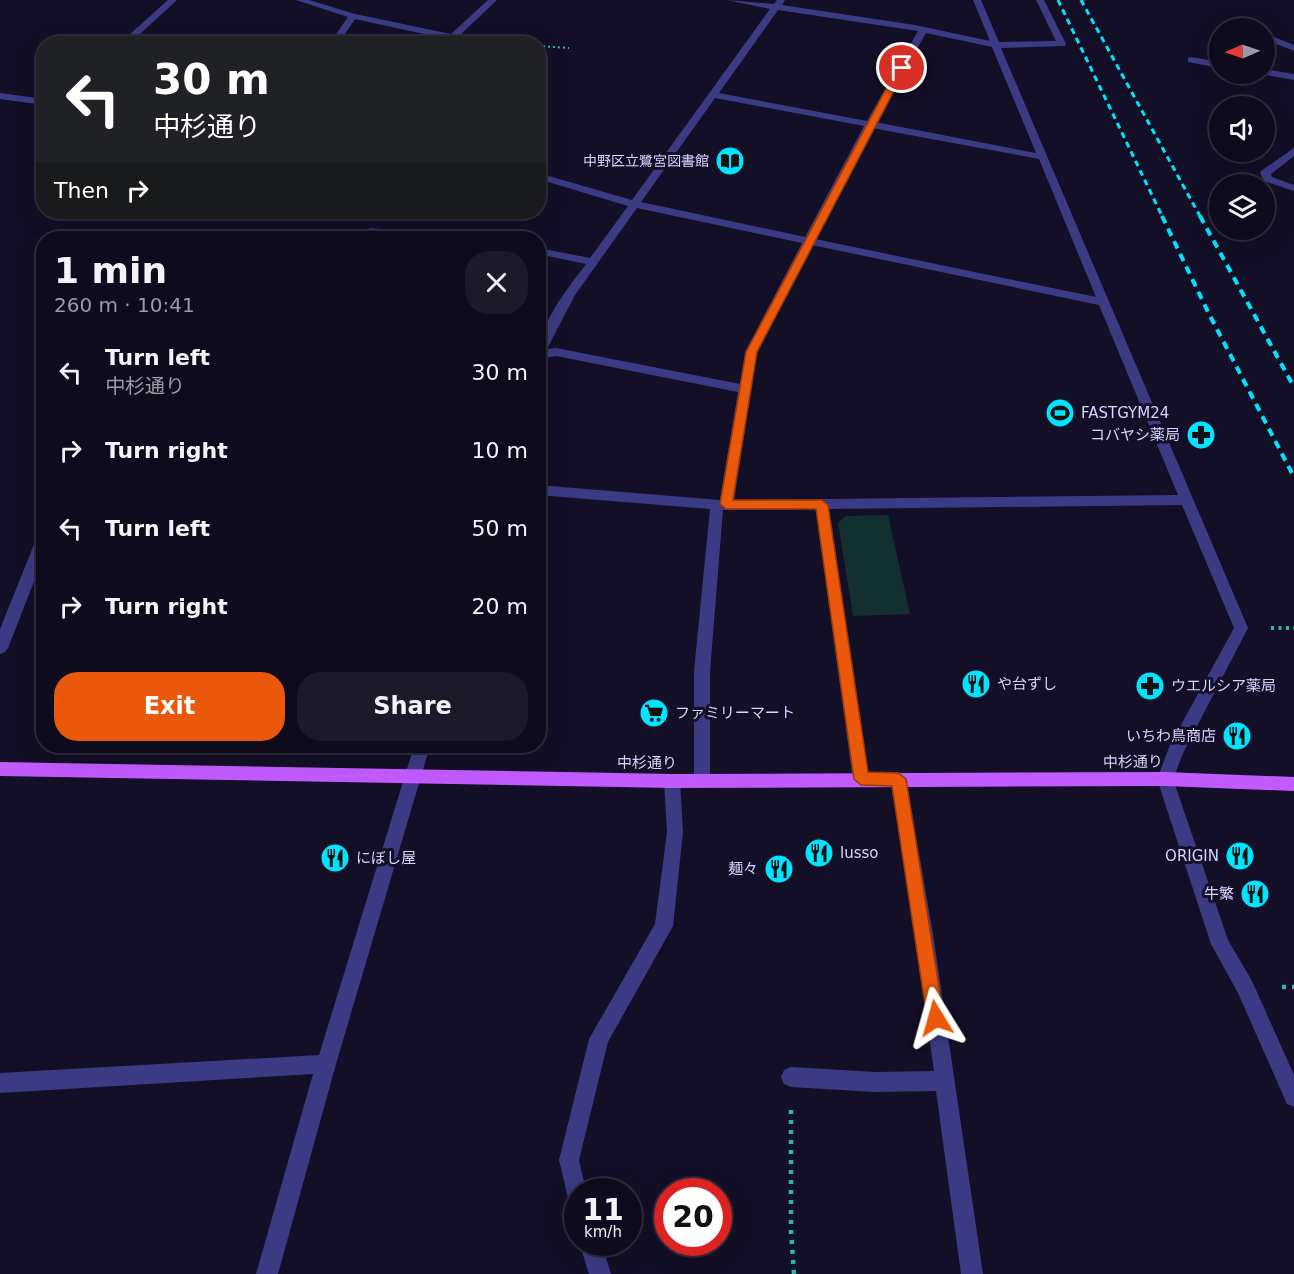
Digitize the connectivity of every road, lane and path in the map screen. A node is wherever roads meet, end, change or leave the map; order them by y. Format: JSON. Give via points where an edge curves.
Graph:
{"nodes":[{"id":1,"x":173,"y":0,"type":"edge"},
{"id":2,"x":300,"y":0,"type":"edge"},
{"id":3,"x":493,"y":0,"type":"edge"},
{"id":4,"x":731,"y":0,"type":"edge"},
{"id":5,"x":977,"y":0,"type":"edge"},
{"id":6,"x":1040,"y":0,"type":"edge"},
{"id":7,"x":779,"y":3,"type":"edge"},
{"id":8,"x":353,"y":16,"type":"junction"},
{"id":9,"x":923,"y":30,"type":"junction"},
{"id":10,"x":132,"y":36,"type":"edge"},
{"id":11,"x":339,"y":36,"type":"edge"},
{"id":12,"x":454,"y":36,"type":"joint"},
{"id":13,"x":1275,"y":40,"type":"edge"},
{"id":14,"x":996,"y":45,"type":"junction"},
{"id":15,"x":546,"y":47,"type":"edge"},
{"id":16,"x":569,"y":48,"type":"dead end"},
{"id":17,"x":1294,"y":48,"type":"edge"},
{"id":18,"x":1191,"y":60,"type":"dead end"},
{"id":19,"x":1209,"y":62,"type":"edge"},
{"id":20,"x":1275,"y":73,"type":"edge"},
{"id":21,"x":1294,"y":76,"type":"edge"},
{"id":22,"x":714,"y":95,"type":"junction"},
{"id":23,"x":0,"y":96,"type":"edge"},
{"id":24,"x":36,"y":101,"type":"edge"},
{"id":25,"x":869,"y":125,"type":"junction"},
{"id":26,"x":1294,"y":151,"type":"edge"},
{"id":27,"x":1043,"y":157,"type":"junction"},
{"id":28,"x":546,"y":178,"type":"edge"},
{"id":29,"x":1294,"y":188,"type":"edge"},
{"id":30,"x":634,"y":204,"type":"junction"},
{"id":31,"x":810,"y":241,"type":"junction"},
{"id":32,"x":546,"y":253,"type":"edge"},
{"id":33,"x":593,"y":262,"type":"junction"},
{"id":34,"x":1106,"y":303,"type":"junction"},
{"id":35,"x":546,"y":340,"type":"edge"},
{"id":36,"x":546,"y":353,"type":"edge"},
{"id":37,"x":745,"y":389,"type":"junction"},
{"id":38,"x":546,"y":490,"type":"edge"},
{"id":39,"x":1187,"y":500,"type":"junction"},
{"id":40,"x":722,"y":504,"type":"junction"},
{"id":41,"x":822,"y":505,"type":"junction"},
{"id":42,"x":36,"y":557,"type":"edge"},
{"id":43,"x":0,"y":648,"type":"edge"},
{"id":44,"x":420,"y":753,"type":"edge"},
{"id":45,"x":0,"y":769,"type":"edge"},
{"id":46,"x":413,"y":777,"type":"junction"},
{"id":47,"x":861,"y":779,"type":"junction"},
{"id":48,"x":898,"y":779,"type":"junction"},
{"id":49,"x":1165,"y":779,"type":"junction"},
{"id":50,"x":702,"y":780,"type":"junction"},
{"id":51,"x":672,"y":781,"type":"junction"},
{"id":52,"x":1294,"y":784,"type":"edge"},
{"id":53,"x":326,"y":1064,"type":"junction"},
{"id":54,"x":791,"y":1077,"type":"joint"},
{"id":55,"x":945,"y":1081,"type":"junction"},
{"id":56,"x":0,"y":1083,"type":"edge"},
{"id":57,"x":1294,"y":1097,"type":"edge"},
{"id":58,"x":573,"y":1178,"type":"edge"},
{"id":59,"x":594,"y":1256,"type":"edge"},
{"id":60,"x":267,"y":1274,"type":"edge"},
{"id":61,"x":600,"y":1274,"type":"edge"},
{"id":62,"x":794,"y":1274,"type":"edge"},
{"id":63,"x":972,"y":1274,"type":"edge"}],
"edges":[{"from":1,"to":10,"type":"street"},
{"from":2,"to":8,"type":"street"},
{"from":3,"to":12,"type":"street"},
{"from":4,"to":7,"type":"street"},
{"from":5,"to":14,"type":"street"},
{"from":6,"to":14,"type":"street","via":[[1062,44]]},
{"from":7,"to":9,"type":"street"},
{"from":7,"to":22,"type":"street"},
{"from":8,"to":11,"type":"street"},
{"from":8,"to":12,"type":"street","via":[[416,33]]},
{"from":9,"to":14,"type":"street"},
{"from":9,"to":25,"type":"street"},
{"from":13,"to":17,"type":"street"},
{"from":14,"to":27,"type":"street"},
{"from":15,"to":16,"type":"path"},
{"from":18,"to":19,"type":"street"},
{"from":20,"to":21,"type":"street"},
{"from":22,"to":25,"type":"street"},
{"from":22,"to":30,"type":"street"},
{"from":23,"to":24,"type":"street"},
{"from":25,"to":27,"type":"street"},
{"from":25,"to":31,"type":"street"},
{"from":26,"to":29,"type":"street","via":[[1265,173],[1268,179]]},
{"from":27,"to":34,"type":"street"},
{"from":28,"to":30,"type":"street"},
{"from":30,"to":31,"type":"street"},
{"from":30,"to":33,"type":"street"},
{"from":31,"to":34,"type":"street"},
{"from":31,"to":37,"type":"street","via":[[752,352]]},
{"from":32,"to":33,"type":"street"},
{"from":33,"to":35,"type":"street","via":[[569,295]]},
{"from":34,"to":39,"type":"street"},
{"from":36,"to":37,"type":"street"},
{"from":37,"to":40,"type":"street"},
{"from":38,"to":40,"type":"street"},
{"from":39,"to":41,"type":"street"},
{"from":39,"to":49,"type":"street","via":[[1241,628],[1176,750]]},
{"from":40,"to":41,"type":"street"},
{"from":40,"to":50,"type":"street","via":[[702,670]]},
{"from":41,"to":47,"type":"street"},
{"from":42,"to":43,"type":"street"},
{"from":44,"to":46,"type":"street"},
{"from":45,"to":46,"type":"main road","name":"中杉通り"},
{"from":46,"to":51,"type":"main road","name":"中杉通り"},
{"from":46,"to":53,"type":"street"},
{"from":47,"to":48,"type":"main road","name":"中杉通り"},
{"from":47,"to":50,"type":"main road","name":"中杉通り"},
{"from":48,"to":49,"type":"main road","name":"中杉通り"},
{"from":48,"to":55,"type":"street"},
{"from":49,"to":52,"type":"main road","name":"中杉通り"},
{"from":49,"to":57,"type":"street","via":[[1220,944],[1245,987]]},
{"from":50,"to":51,"type":"main road","name":"中杉通り"},
{"from":51,"to":58,"type":"street","via":[[675,832],[664,926],[599,1039],[569,1160]]},
{"from":53,"to":56,"type":"street"},
{"from":53,"to":60,"type":"street"},
{"from":54,"to":55,"type":"street"},
{"from":54,"to":62,"type":"path"},
{"from":55,"to":63,"type":"street"},
{"from":59,"to":61,"type":"street"}]}
